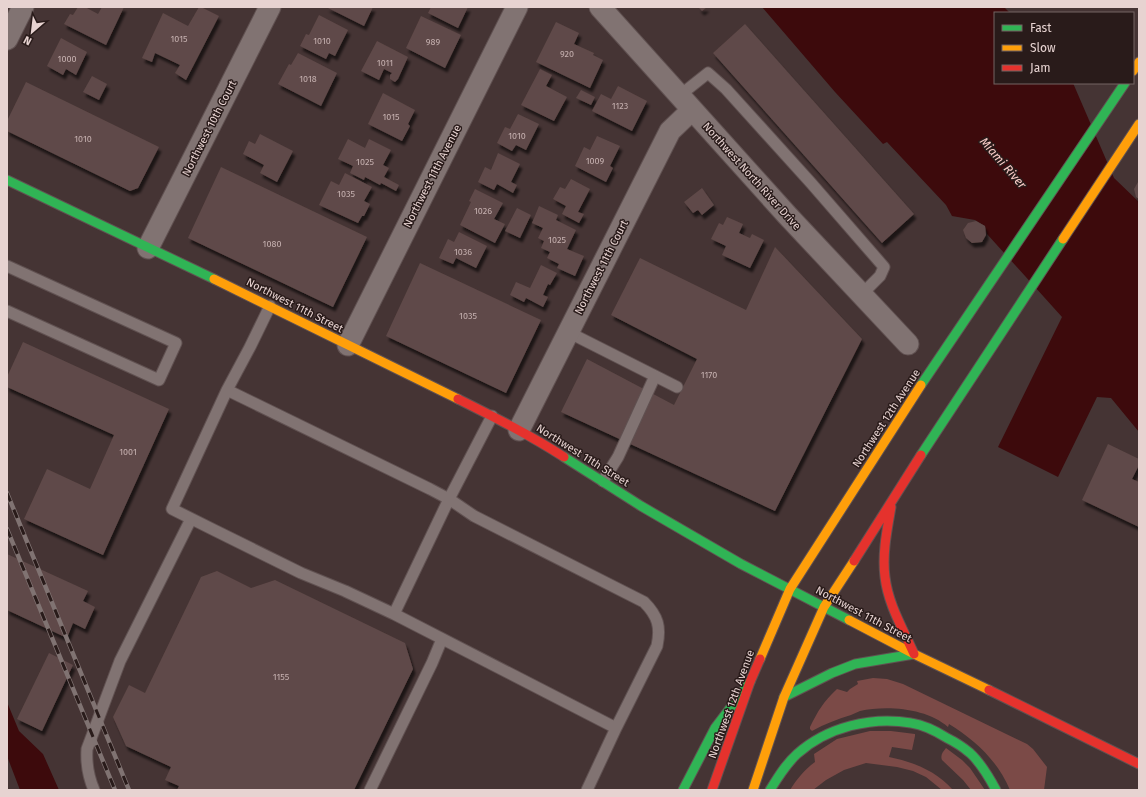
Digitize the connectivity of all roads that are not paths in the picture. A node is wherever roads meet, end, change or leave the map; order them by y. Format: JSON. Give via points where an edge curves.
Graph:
{"nodes":[{"id":1,"x":23,"y":7,"type":"edge"},
{"id":2,"x":270,"y":7,"type":"edge"},
{"id":3,"x":517,"y":7,"type":"edge"},
{"id":4,"x":600,"y":7,"type":"edge"},
{"id":5,"x":7,"y":39,"type":"edge"},
{"id":6,"x":1124,"y":84,"type":"edge"},
{"id":7,"x":686,"y":103,"type":"junction"},
{"id":8,"x":1139,"y":124,"type":"edge"},
{"id":9,"x":7,"y":180,"type":"edge"},
{"id":10,"x":148,"y":248,"type":"junction"},
{"id":11,"x":7,"y":266,"type":"edge"},
{"id":12,"x":861,"y":295,"type":"junction"},
{"id":13,"x":270,"y":306,"type":"junction"},
{"id":14,"x":7,"y":311,"type":"edge"},
{"id":15,"x":568,"y":332,"type":"junction"},
{"id":16,"x":908,"y":344,"type":"dead end"},
{"id":17,"x":348,"y":345,"type":"junction"},
{"id":18,"x":655,"y":376,"type":"junction"},
{"id":19,"x":677,"y":387,"type":"dead end"},
{"id":20,"x":227,"y":390,"type":"junction"},
{"id":21,"x":492,"y":416,"type":"junction"},
{"id":22,"x":519,"y":430,"type":"junction"},
{"id":23,"x":603,"y":481,"type":"junction"},
{"id":24,"x":449,"y":499,"type":"junction"},
{"id":25,"x":892,"y":501,"type":"junction"},
{"id":26,"x":192,"y":519,"type":"junction"},
{"id":27,"x":790,"y":589,"type":"junction"},
{"id":28,"x":824,"y":607,"type":"junction"},
{"id":29,"x":394,"y":614,"type":"junction"},
{"id":30,"x":442,"y":639,"type":"junction"},
{"id":31,"x":914,"y":654,"type":"junction"},
{"id":32,"x":750,"y":682,"type":"junction"},
{"id":33,"x":784,"y":698,"type":"junction"},
{"id":34,"x":616,"y":728,"type":"junction"},
{"id":35,"x":1139,"y":764,"type":"edge"},
{"id":36,"x":94,"y":790,"type":"edge"},
{"id":37,"x":370,"y":790,"type":"edge"},
{"id":38,"x":587,"y":790,"type":"edge"},
{"id":39,"x":683,"y":790,"type":"edge"},
{"id":40,"x":712,"y":790,"type":"edge"},
{"id":41,"x":753,"y":790,"type":"edge"},
{"id":42,"x":770,"y":790,"type":"edge"},
{"id":43,"x":996,"y":790,"type":"edge"}],
"edges":[{"from":1,"to":5,"type":"street"},
{"from":2,"to":10,"type":"street","name":"Northwest 10th Court"},
{"from":3,"to":17,"type":"street","name":"Northwest 11th Avenue"},
{"from":4,"to":7,"type":"street","name":"Northwest North River Drive"},
{"from":6,"to":27,"type":"main road","name":"Northwest 12th Avenue","via":[[916,392]]},
{"from":7,"to":12,"type":"street","name":"Northwest North River Drive"},
{"from":7,"to":12,"type":"lane","via":[[708,73],[726,89],[884,268],[880,276]]},
{"from":7,"to":15,"type":"street","name":"Northwest 11th Court"},
{"from":8,"to":25,"type":"main road"},
{"from":9,"to":10,"type":"main road","name":"Northwest 11th Street"},
{"from":10,"to":13,"type":"main road","name":"Northwest 11th Street"},
{"from":11,"to":14,"type":"lane","via":[[176,344],[159,380]]},
{"from":12,"to":16,"type":"street","name":"Northwest North River Drive"},
{"from":13,"to":17,"type":"main road","name":"Northwest 11th Street"},
{"from":13,"to":20,"type":"lane"},
{"from":15,"to":18,"type":"lane"},
{"from":15,"to":22,"type":"street","name":"Northwest 11th Court"},
{"from":17,"to":21,"type":"main road","name":"Northwest 11th Street"},
{"from":18,"to":19,"type":"lane"},
{"from":18,"to":23,"type":"lane","via":[[618,457]]},
{"from":20,"to":24,"type":"lane"},
{"from":20,"to":26,"type":"lane","via":[[172,508]]},
{"from":21,"to":22,"type":"main road","name":"Northwest 11th Street"},
{"from":21,"to":24,"type":"lane"},
{"from":22,"to":23,"type":"main road","name":"Northwest 11th Street"},
{"from":23,"to":27,"type":"main road","name":"Northwest 11th Street","via":[[715,550]]},
{"from":24,"to":29,"type":"lane"},
{"from":24,"to":34,"type":"lane","via":[[474,516],[644,602],[652,610],[658,621],[657,646]]},
{"from":25,"to":28,"type":"main road"},
{"from":25,"to":31,"type":"main road","via":[[884,566],[886,586]]},
{"from":26,"to":29,"type":"lane","via":[[300,573]]},
{"from":26,"to":36,"type":"lane","via":[[120,660],[87,749],[88,776]]},
{"from":27,"to":28,"type":"main road","name":"Northwest 11th Street"},
{"from":27,"to":32,"type":"main road","name":"Northwest 12th Avenue"},
{"from":28,"to":31,"type":"main road","name":"Northwest 11th Street"},
{"from":28,"to":33,"type":"main road"},
{"from":29,"to":30,"type":"lane"},
{"from":30,"to":34,"type":"lane"},
{"from":30,"to":37,"type":"lane"},
{"from":31,"to":33,"type":"main road","via":[[855,664]]},
{"from":31,"to":35,"type":"main road","name":"Northwest 11th Street"},
{"from":32,"to":39,"type":"main road","via":[[715,728]]},
{"from":32,"to":40,"type":"main road","name":"Northwest 12th Avenue"},
{"from":33,"to":41,"type":"main road"},
{"from":34,"to":38,"type":"lane"},
{"from":42,"to":43,"type":"main road","via":[[785,767],[802,750],[821,737],[842,728],[880,720],[911,723],[928,728],[951,740],[979,764]]}]}
